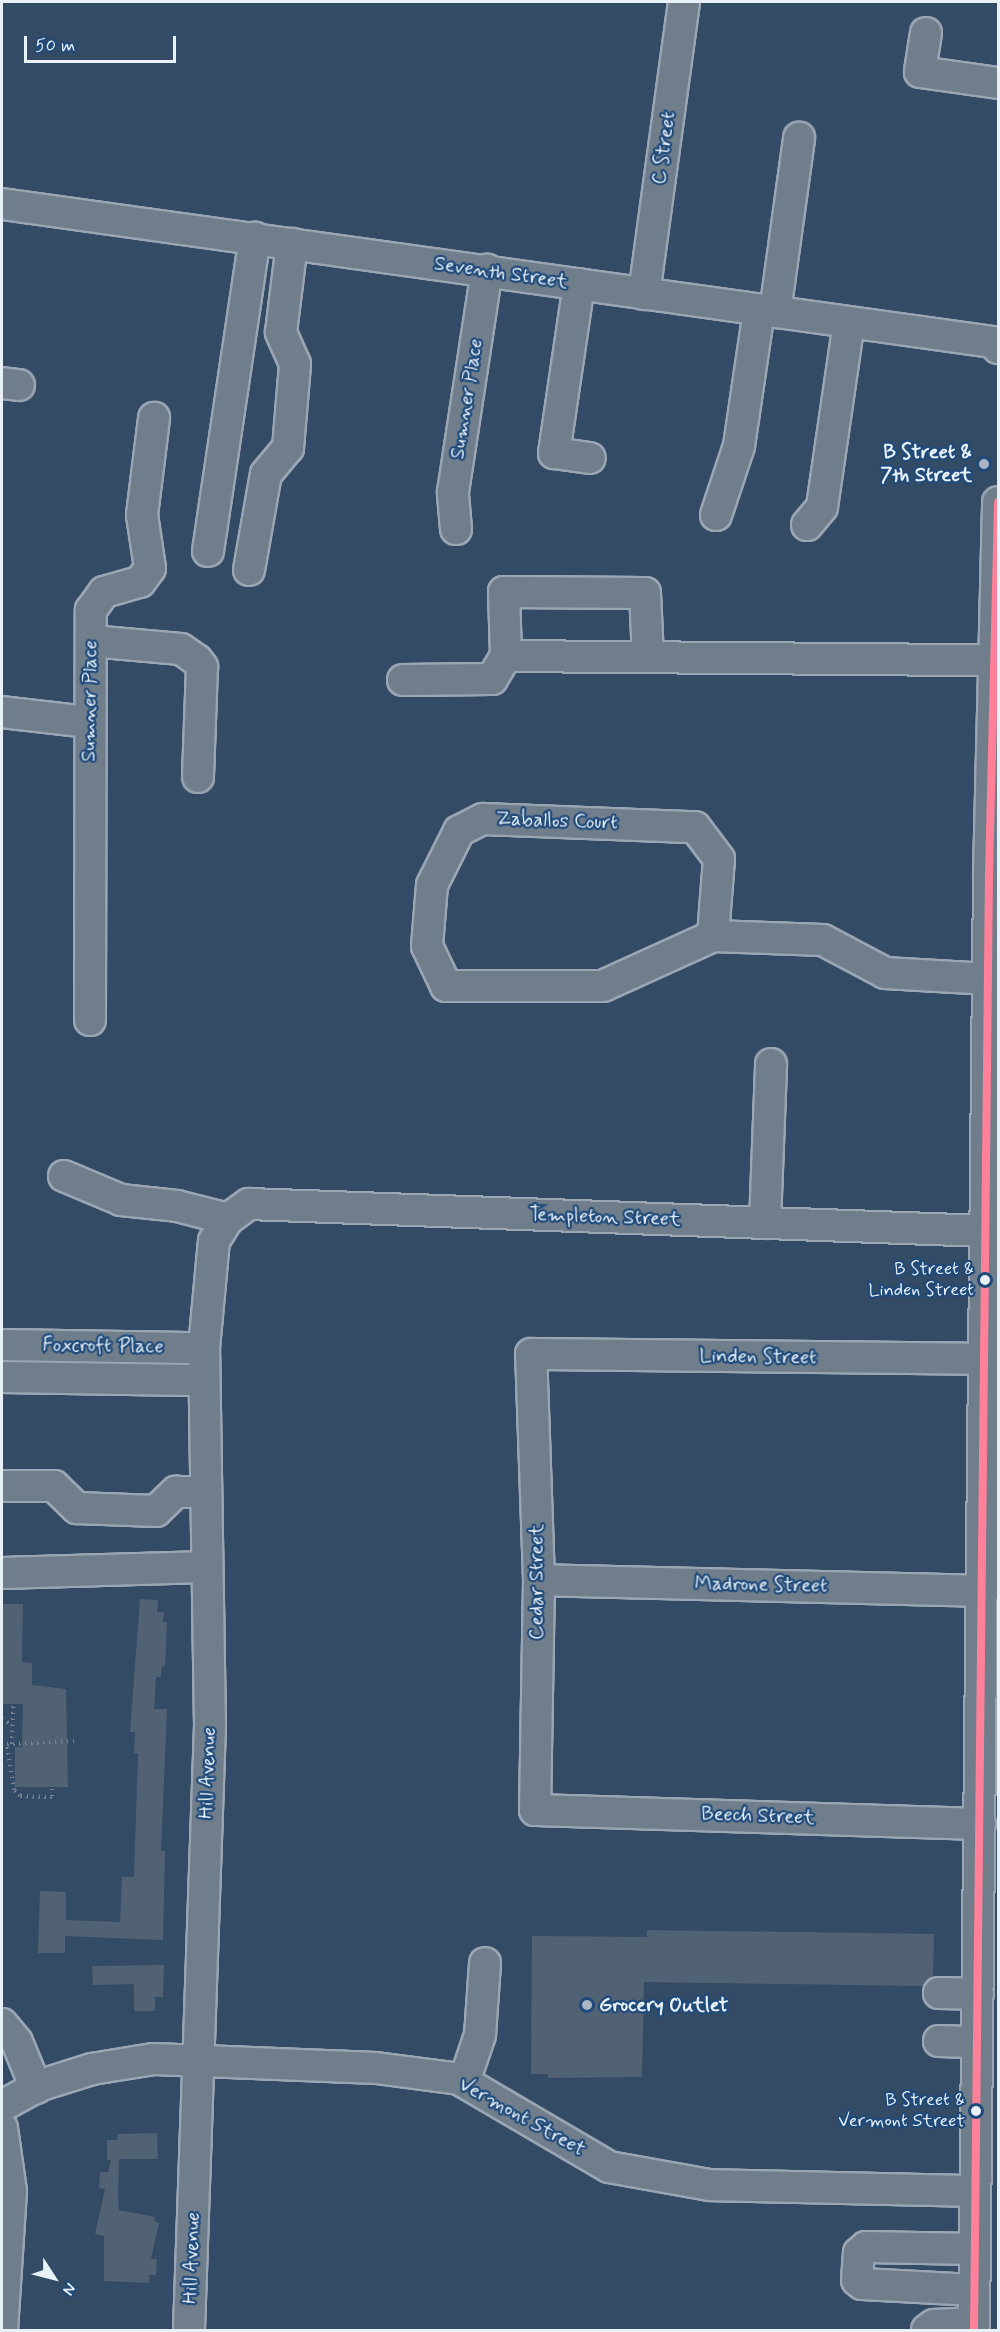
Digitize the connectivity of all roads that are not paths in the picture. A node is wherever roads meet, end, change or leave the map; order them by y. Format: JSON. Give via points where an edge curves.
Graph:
{"nodes":[{"id":1,"x":684,"y":2,"type":"edge"},
{"id":2,"x":926,"y":33,"type":"dead end"},
{"id":3,"x":999,"y":83,"type":"edge"},
{"id":4,"x":799,"y":138,"type":"dead end"},
{"id":5,"x":2,"y":204,"type":"edge"},
{"id":6,"x":255,"y":238,"type":"junction"},
{"id":7,"x":292,"y":244,"type":"junction"},
{"id":8,"x":487,"y":270,"type":"junction"},
{"id":9,"x":579,"y":284,"type":"junction"},
{"id":10,"x":644,"y":294,"type":"junction"},
{"id":11,"x":767,"y":311,"type":"junction"},
{"id":12,"x":849,"y":322,"type":"junction"},
{"id":13,"x":999,"y":348,"type":"edge"},
{"id":14,"x":154,"y":418,"type":"dead end"},
{"id":15,"x":590,"y":458,"type":"dead end"},
{"id":16,"x":999,"y":502,"type":"edge"},
{"id":17,"x":716,"y":514,"type":"dead end"},
{"id":18,"x":807,"y":525,"type":"dead end"},
{"id":19,"x":456,"y":528,"type":"dead end"},
{"id":20,"x":208,"y":551,"type":"dead end"},
{"id":21,"x":249,"y":570,"type":"dead end"},
{"id":22,"x":997,"y":609,"type":"edge"},
{"id":23,"x":91,"y":641,"type":"junction"},
{"id":24,"x":506,"y":656,"type":"junction"},
{"id":25,"x":648,"y":657,"type":"junction"},
{"id":26,"x":993,"y":660,"type":"junction"},
{"id":27,"x":403,"y":680,"type":"dead end"},
{"id":28,"x":2,"y":712,"type":"edge"},
{"id":29,"x":89,"y":722,"type":"junction"},
{"id":30,"x":995,"y":726,"type":"edge"},
{"id":31,"x":198,"y":777,"type":"dead end"},
{"id":32,"x":994,"y":874,"type":"edge"},
{"id":33,"x":713,"y":936,"type":"junction"},
{"id":34,"x":992,"y":991,"type":"edge"},
{"id":35,"x":90,"y":1020,"type":"dead end"},
{"id":36,"x":771,"y":1064,"type":"dead end"},
{"id":37,"x":993,"y":1153,"type":"edge"},
{"id":38,"x":64,"y":1176,"type":"dead end"},
{"id":39,"x":228,"y":1219,"type":"junction"},
{"id":40,"x":765,"y":1223,"type":"junction"},
{"id":41,"x":986,"y":1231,"type":"junction"},
{"id":42,"x":992,"y":1270,"type":"edge"},
{"id":43,"x":2,"y":1345,"type":"edge"},
{"id":44,"x":204,"y":1348,"type":"junction"},
{"id":45,"x":531,"y":1354,"type":"joint"},
{"id":46,"x":2,"y":1377,"type":"edge"},
{"id":47,"x":204,"y":1380,"type":"junction"},
{"id":48,"x":990,"y":1380,"type":"edge"},
{"id":49,"x":2,"y":1486,"type":"edge"},
{"id":50,"x":205,"y":1492,"type":"junction"},
{"id":51,"x":991,"y":1525,"type":"edge"},
{"id":52,"x":206,"y":1566,"type":"junction"},
{"id":53,"x":2,"y":1573,"type":"edge"},
{"id":54,"x":539,"y":1580,"type":"junction"},
{"id":55,"x":982,"y":1591,"type":"junction"},
{"id":56,"x":990,"y":1660,"type":"edge"},
{"id":57,"x":990,"y":1753,"type":"edge"},
{"id":58,"x":535,"y":1810,"type":"joint"},
{"id":59,"x":980,"y":1824,"type":"junction"},
{"id":60,"x":485,"y":1963,"type":"dead end"},
{"id":61,"x":985,"y":1983,"type":"edge"},
{"id":62,"x":939,"y":1994,"type":"dead end"},
{"id":63,"x":5,"y":2029,"type":"edge"},
{"id":64,"x":939,"y":2041,"type":"dead end"},
{"id":65,"x":977,"y":2042,"type":"junction"},
{"id":66,"x":199,"y":2059,"type":"junction"},
{"id":67,"x":464,"y":2082,"type":"junction"},
{"id":68,"x":21,"y":2096,"type":"edge"},
{"id":69,"x":2,"y":2128,"type":"edge"},
{"id":70,"x":987,"y":2140,"type":"edge"},
{"id":71,"x":975,"y":2191,"type":"junction"},
{"id":72,"x":975,"y":2249,"type":"junction"},
{"id":73,"x":974,"y":2290,"type":"junction"},
{"id":74,"x":974,"y":2327,"type":"edge"},
{"id":75,"x":2,"y":2331,"type":"edge"},
{"id":76,"x":189,"y":2331,"type":"edge"},
{"id":77,"x":927,"y":2331,"type":"edge"}],
"edges":[{"from":1,"to":10,"type":"street","name":"C Street"},
{"from":2,"to":3,"type":"street","via":[[920,72]]},
{"from":4,"to":11,"type":"street"},
{"from":5,"to":6,"type":"street","name":"Seventh Street"},
{"from":6,"to":7,"type":"street","name":"Seventh Street"},
{"from":6,"to":20,"type":"street"},
{"from":7,"to":8,"type":"street","name":"Seventh Street"},
{"from":7,"to":21,"type":"street","via":[[281,333],[295,364],[288,448],[266,474]]},
{"from":8,"to":9,"type":"street","name":"Seventh Street"},
{"from":8,"to":19,"type":"street","name":"Sumner Place","via":[[453,492]]},
{"from":9,"to":10,"type":"street","name":"Seventh Street"},
{"from":9,"to":15,"type":"street","via":[[554,453]]},
{"from":10,"to":11,"type":"street","name":"Seventh Street"},
{"from":11,"to":12,"type":"street","name":"Seventh Street"},
{"from":11,"to":17,"type":"street","via":[[739,446]]},
{"from":12,"to":13,"type":"street","name":"Seventh Street","via":[[993,342]]},
{"from":12,"to":18,"type":"street","via":[[822,507]]},
{"from":14,"to":23,"type":"street","name":"Sumner Place","via":[[142,515],[150,568],[140,582],[104,592],[92,610]]},
{"from":16,"to":22,"type":"street"},
{"from":22,"to":26,"type":"street"},
{"from":23,"to":29,"type":"street","name":"Sumner Place"},
{"from":23,"to":31,"type":"street","via":[[181,649],[197,660],[202,667]]},
{"from":24,"to":25,"type":"street"},
{"from":24,"to":25,"type":"street","via":[[504,592],[645,593]]},
{"from":24,"to":27,"type":"street","via":[[492,679]]},
{"from":25,"to":26,"type":"street"},
{"from":26,"to":30,"type":"street"},
{"from":28,"to":29,"type":"street"},
{"from":29,"to":35,"type":"street","name":"Sumner Place"},
{"from":30,"to":32,"type":"street"},
{"from":32,"to":34,"type":"street"},
{"from":33,"to":33,"type":"street","name":"Zaballos Court","via":[[603,986],[446,986],[427,946],[432,885],[459,831],[483,819],[695,827],[719,859]]},
{"from":33,"to":34,"type":"street","name":"Zaballos Court","via":[[823,940],[885,973]]},
{"from":34,"to":37,"type":"street"},
{"from":36,"to":40,"type":"street"},
{"from":37,"to":41,"type":"street"},
{"from":38,"to":39,"type":"street","via":[[121,1200],[177,1206]]},
{"from":39,"to":40,"type":"street","name":"Templeton Street","via":[[249,1204]]},
{"from":39,"to":44,"type":"street","name":"Hill Avenue","via":[[214,1241]]},
{"from":40,"to":41,"type":"street","name":"Templeton Street"},
{"from":41,"to":42,"type":"street"},
{"from":42,"to":48,"type":"street"},
{"from":43,"to":44,"type":"street","name":"Foxcroft Place"},
{"from":44,"to":47,"type":"street","name":"Hill Avenue"},
{"from":45,"to":48,"type":"street","name":"Linden Street"},
{"from":45,"to":54,"type":"street","name":"Cedar Street"},
{"from":46,"to":47,"type":"street"},
{"from":47,"to":50,"type":"street","name":"Hill Avenue"},
{"from":48,"to":51,"type":"street"},
{"from":49,"to":50,"type":"street","via":[[54,1486],[77,1508],[156,1511],[176,1492]]},
{"from":50,"to":52,"type":"street","name":"Hill Avenue"},
{"from":51,"to":55,"type":"street"},
{"from":52,"to":53,"type":"street"},
{"from":52,"to":66,"type":"street","name":"Hill Avenue","via":[[210,1726]]},
{"from":54,"to":55,"type":"street","name":"Madrone Street"},
{"from":54,"to":58,"type":"street","name":"Cedar Street"},
{"from":55,"to":56,"type":"street"},
{"from":56,"to":57,"type":"street"},
{"from":57,"to":59,"type":"street"},
{"from":58,"to":59,"type":"street","name":"Beech Street"},
{"from":59,"to":61,"type":"street"},
{"from":60,"to":67,"type":"street","via":[[480,2035]]},
{"from":61,"to":62,"type":"street"},
{"from":61,"to":65,"type":"street"},
{"from":63,"to":68,"type":"street"},
{"from":64,"to":65,"type":"street"},
{"from":65,"to":70,"type":"street"},
{"from":66,"to":67,"type":"street","name":"Vermont Street","via":[[376,2068]]},
{"from":66,"to":68,"type":"street","name":"Vermont Street","via":[[154,2059],[92,2069]]},
{"from":66,"to":76,"type":"street","name":"Hill Avenue"},
{"from":67,"to":71,"type":"street","name":"Vermont Street","via":[[609,2167],[709,2185]]},
{"from":69,"to":75,"type":"street","via":[[11,2190]]},
{"from":70,"to":71,"type":"street"},
{"from":71,"to":72,"type":"street"},
{"from":72,"to":73,"type":"street"},
{"from":72,"to":73,"type":"street","via":[[866,2247],[859,2253],[857,2280],[862,2284]]},
{"from":73,"to":74,"type":"street"},
{"from":74,"to":77,"type":"street","via":[[934,2325]]}]}
